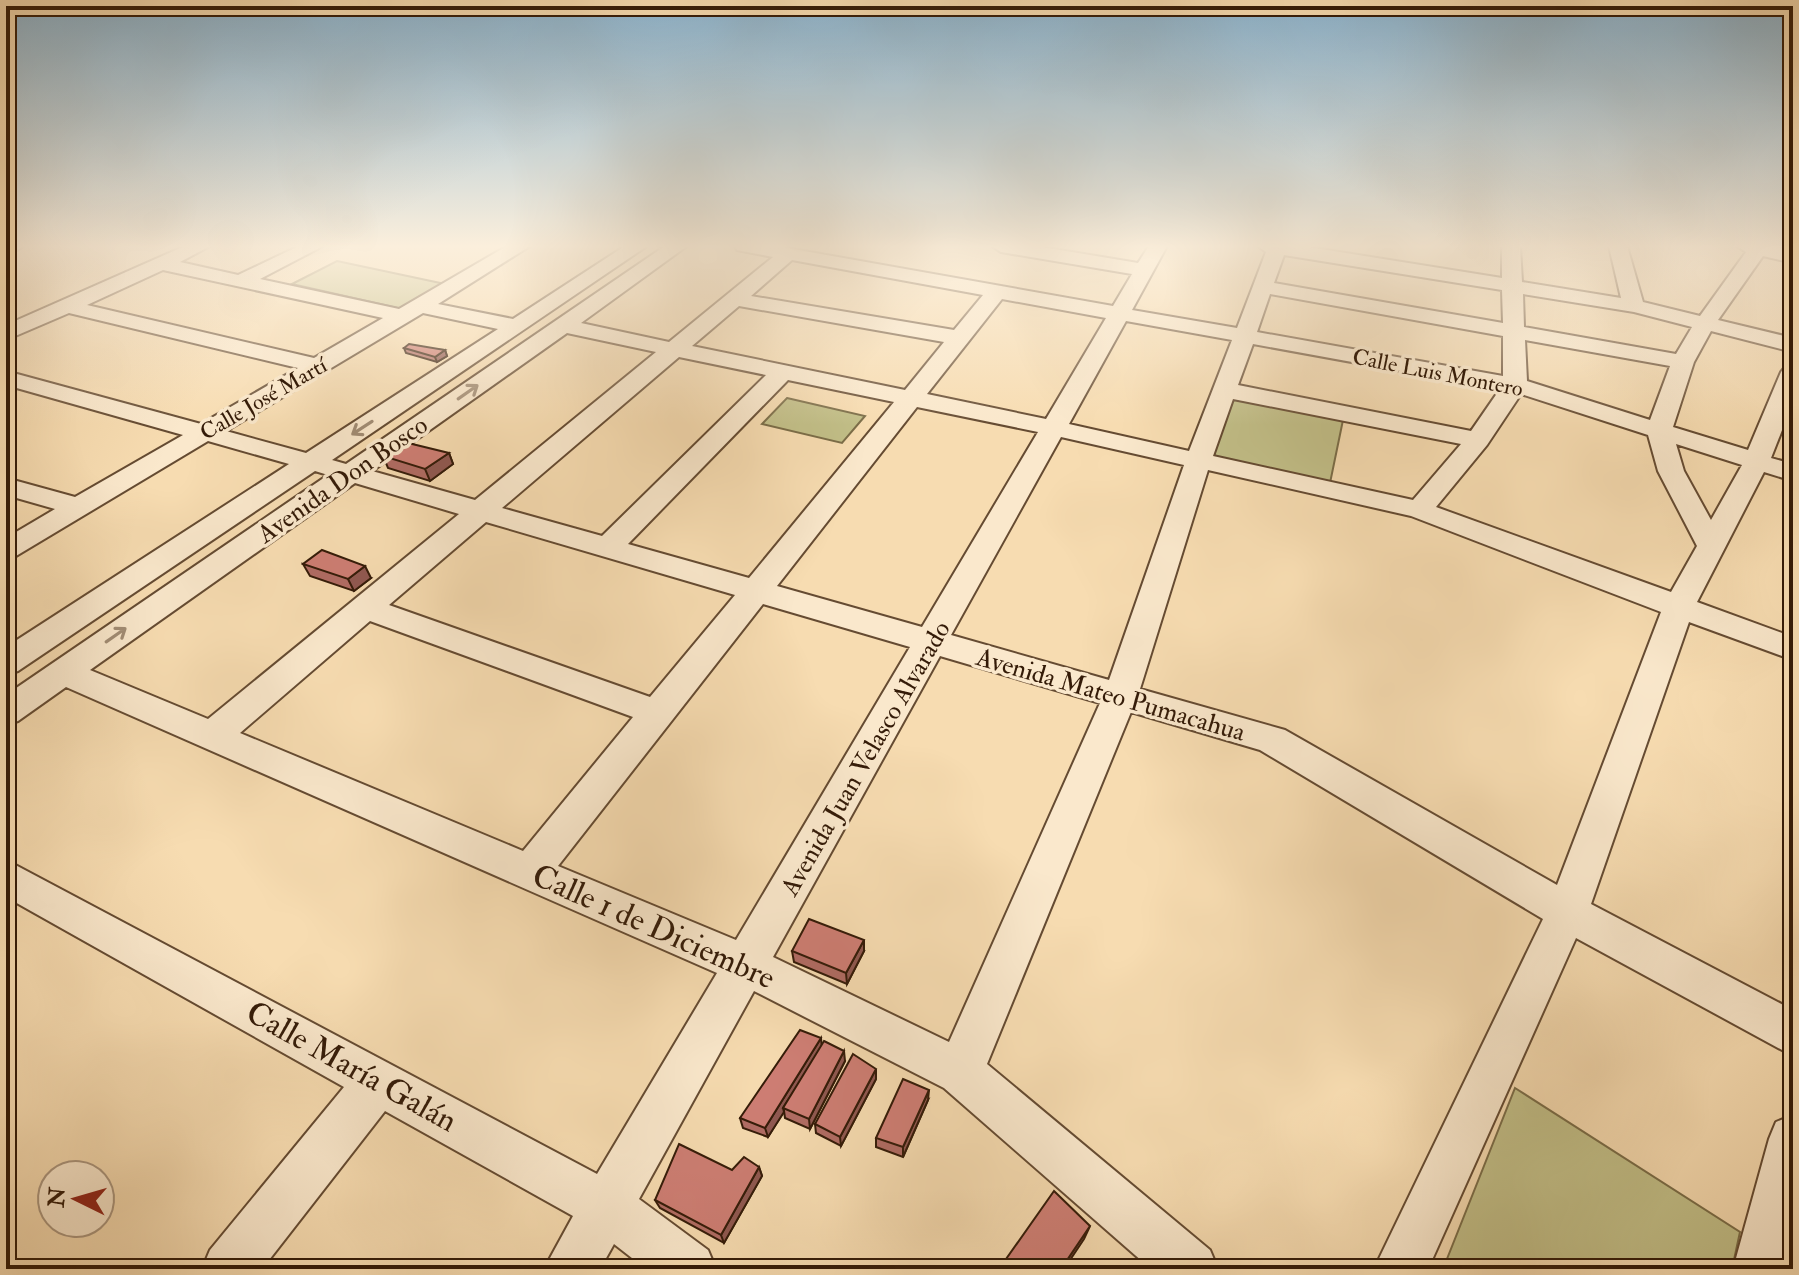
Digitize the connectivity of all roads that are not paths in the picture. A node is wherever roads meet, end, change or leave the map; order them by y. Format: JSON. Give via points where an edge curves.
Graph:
{"nodes":[{"id":1,"x":66,"y":306,"type":"joint"},
{"id":2,"x":381,"y":306,"type":"edge"},
{"id":3,"x":420,"y":306,"type":"edge"},
{"id":4,"x":548,"y":306,"type":"edge"},
{"id":5,"x":592,"y":306,"type":"edge"},
{"id":6,"x":727,"y":306,"type":"edge"},
{"id":7,"x":773,"y":306,"type":"edge"},
{"id":8,"x":986,"y":306,"type":"edge"},
{"id":9,"x":1085,"y":306,"type":"edge"},
{"id":10,"x":1125,"y":306,"type":"edge"},
{"id":11,"x":1256,"y":306,"type":"edge"},
{"id":12,"x":1371,"y":306,"type":"edge"},
{"id":13,"x":1512,"y":306,"type":"edge"},
{"id":14,"x":1634,"y":306,"type":"edge"},
{"id":15,"x":1716,"y":306,"type":"edge"},
{"id":16,"x":411,"y":311,"type":"junction"},
{"id":17,"x":1121,"y":312,"type":"junction"},
{"id":18,"x":1706,"y":322,"type":"junction"},
{"id":19,"x":517,"y":326,"type":"junction"},
{"id":20,"x":562,"y":326,"type":"junction"},
{"id":21,"x":1513,"y":330,"type":"junction"},
{"id":22,"x":6,"y":333,"type":"edge"},
{"id":23,"x":1245,"y":335,"type":"junction"},
{"id":24,"x":961,"y":338,"type":"junction"},
{"id":25,"x":1793,"y":345,"type":"edge"},
{"id":26,"x":675,"y":350,"type":"junction"},
{"id":27,"x":1683,"y":362,"type":"junction"},
{"id":28,"x":318,"y":366,"type":"junction"},
{"id":29,"x":783,"y":372,"type":"junction"},
{"id":30,"x":1793,"y":372,"type":"edge"},
{"id":31,"x":6,"y":378,"type":"edge"},
{"id":32,"x":1515,"y":385,"type":"junction"},
{"id":33,"x":1225,"y":390,"type":"junction"},
{"id":34,"x":912,"y":399,"type":"junction"},
{"id":35,"x":1054,"y":428,"type":"junction"},
{"id":36,"x":1659,"y":430,"type":"junction"},
{"id":37,"x":204,"y":433,"type":"junction"},
{"id":38,"x":1478,"y":440,"type":"junction"},
{"id":39,"x":1198,"y":461,"type":"junction"},
{"id":40,"x":1757,"y":461,"type":"junction"},
{"id":41,"x":311,"y":462,"type":"junction"},
{"id":42,"x":1793,"y":473,"type":"edge"},
{"id":43,"x":349,"y":474,"type":"junction"},
{"id":44,"x":6,"y":486,"type":"edge"},
{"id":45,"x":78,"y":507,"type":"junction"},
{"id":46,"x":1419,"y":510,"type":"junction"},
{"id":47,"x":481,"y":513,"type":"junction"},
{"id":48,"x":1711,"y":546,"type":"junction"},
{"id":49,"x":606,"y":549,"type":"junction"},
{"id":50,"x":6,"y":550,"type":"edge"},
{"id":51,"x":757,"y":593,"type":"junction"},
{"id":52,"x":1679,"y":606,"type":"junction"},
{"id":53,"x":365,"y":608,"type":"junction"},
{"id":54,"x":930,"y":643,"type":"junction"},
{"id":55,"x":1793,"y":649,"type":"edge"},
{"id":56,"x":11,"y":655,"type":"edge"},
{"id":57,"x":63,"y":672,"type":"junction"},
{"id":58,"x":1120,"y":697,"type":"junction"},
{"id":59,"x":6,"y":712,"type":"edge"},
{"id":60,"x":659,"y":713,"type":"junction"},
{"id":61,"x":212,"y":736,"type":"junction"},
{"id":62,"x":531,"y":870,"type":"junction"},
{"id":63,"x":9,"y":882,"type":"edge"},
{"id":64,"x":1567,"y":912,"type":"junction"},
{"id":65,"x":746,"y":965,"type":"junction"},
{"id":66,"x":1793,"y":1034,"type":"edge"},
{"id":67,"x":960,"y":1072,"type":"junction"},
{"id":68,"x":379,"y":1081,"type":"junction"},
{"id":69,"x":1793,"y":1139,"type":"edge"},
{"id":70,"x":607,"y":1207,"type":"junction"},
{"id":71,"x":229,"y":1269,"type":"edge"},
{"id":72,"x":571,"y":1269,"type":"edge"},
{"id":73,"x":689,"y":1269,"type":"edge"},
{"id":74,"x":1191,"y":1269,"type":"edge"},
{"id":75,"x":1401,"y":1269,"type":"edge"},
{"id":76,"x":1760,"y":1269,"type":"edge"}],
"edges":[{"from":1,"to":22,"type":"street"},
{"from":1,"to":28,"type":"street"},
{"from":2,"to":16,"type":"street"},
{"from":3,"to":16,"type":"street","name":"Calle José Martí"},
{"from":4,"to":19,"type":"street","name":"Avenida Don Bosco"},
{"from":5,"to":20,"type":"street","name":"Avenida Don Bosco"},
{"from":6,"to":26,"type":"street"},
{"from":7,"to":24,"type":"street"},
{"from":8,"to":24,"type":"street"},
{"from":9,"to":17,"type":"street","name":"Calle Luis Montero"},
{"from":10,"to":17,"type":"street","name":"Avenida Juan Velasco Alvarado"},
{"from":11,"to":23,"type":"street"},
{"from":12,"to":21,"type":"street"},
{"from":13,"to":21,"type":"street"},
{"from":14,"to":18,"type":"street"},
{"from":15,"to":18,"type":"street"},
{"from":16,"to":19,"type":"street"},
{"from":16,"to":28,"type":"street","name":"Calle José Martí"},
{"from":17,"to":23,"type":"street","name":"Calle Luis Montero"},
{"from":17,"to":35,"type":"street","name":"Avenida Juan Velasco Alvarado"},
{"from":18,"to":25,"type":"street"},
{"from":18,"to":27,"type":"street"},
{"from":19,"to":41,"type":"street","name":"Avenida Don Bosco","one_way":true},
{"from":20,"to":26,"type":"street"},
{"from":43,"to":20,"type":"street","name":"Avenida Don Bosco","one_way":true},
{"from":21,"to":27,"type":"street"},
{"from":21,"to":32,"type":"street"},
{"from":23,"to":32,"type":"street","name":"Calle Luis Montero"},
{"from":23,"to":33,"type":"street"},
{"from":24,"to":34,"type":"street"},
{"from":26,"to":29,"type":"street"},
{"from":26,"to":47,"type":"street"},
{"from":27,"to":36,"type":"street"},
{"from":28,"to":37,"type":"street","name":"Calle José Martí"},
{"from":29,"to":34,"type":"street"},
{"from":29,"to":49,"type":"street"},
{"from":30,"to":40,"type":"street"},
{"from":31,"to":37,"type":"street","name":"Avenida Mateo Pumacahua"},
{"from":32,"to":36,"type":"street","name":"Calle Luis Montero"},
{"from":32,"to":38,"type":"street"},
{"from":33,"to":38,"type":"street"},
{"from":33,"to":39,"type":"street"},
{"from":34,"to":35,"type":"street"},
{"from":34,"to":51,"type":"street"},
{"from":35,"to":39,"type":"street"},
{"from":35,"to":54,"type":"street","name":"Avenida Juan Velasco Alvarado"},
{"from":36,"to":40,"type":"street","name":"Calle Luis Montero"},
{"from":36,"to":48,"type":"street","via":[[1671,471]]},
{"from":37,"to":41,"type":"street","name":"Avenida Mateo Pumacahua"},
{"from":37,"to":45,"type":"street","name":"Calle José Martí"},
{"from":38,"to":46,"type":"street"},
{"from":39,"to":46,"type":"street"},
{"from":39,"to":58,"type":"street"},
{"from":40,"to":42,"type":"street","name":"Calle Luis Montero"},
{"from":40,"to":48,"type":"street"},
{"from":41,"to":43,"type":"street","name":"Avenida Mateo Pumacahua"},
{"from":41,"to":56,"type":"street","name":"Avenida Don Bosco"},
{"from":43,"to":47,"type":"street","name":"Avenida Mateo Pumacahua"},
{"from":57,"to":43,"type":"street","name":"Avenida Don Bosco","one_way":true},
{"from":44,"to":45,"type":"street"},
{"from":45,"to":50,"type":"street","name":"Calle José Martí"},
{"from":46,"to":52,"type":"street"},
{"from":47,"to":49,"type":"street","name":"Avenida Mateo Pumacahua"},
{"from":47,"to":53,"type":"street"},
{"from":48,"to":52,"type":"street"},
{"from":49,"to":51,"type":"street","name":"Avenida Mateo Pumacahua"},
{"from":51,"to":54,"type":"street","name":"Avenida Mateo Pumacahua"},
{"from":51,"to":60,"type":"street"},
{"from":52,"to":55,"type":"street"},
{"from":52,"to":64,"type":"street"},
{"from":53,"to":60,"type":"street"},
{"from":53,"to":61,"type":"street"},
{"from":54,"to":58,"type":"street","name":"Avenida Mateo Pumacahua"},
{"from":54,"to":65,"type":"street","name":"Avenida Juan Velasco Alvarado"},
{"from":57,"to":59,"type":"street","name":"Avenida Don Bosco"},
{"from":57,"to":61,"type":"street","name":"Calle 1 de Diciembre"},
{"from":58,"to":64,"type":"street","name":"Avenida Mateo Pumacahua","via":[[1272,740]]},
{"from":58,"to":67,"type":"street"},
{"from":60,"to":62,"type":"street"},
{"from":61,"to":62,"type":"street","name":"Calle 1 de Diciembre"},
{"from":62,"to":65,"type":"street","name":"Calle 1 de Diciembre"},
{"from":63,"to":68,"type":"street","name":"Calle María Galán"},
{"from":64,"to":66,"type":"street","name":"Avenida Mateo Pumacahua"},
{"from":64,"to":75,"type":"street"},
{"from":65,"to":67,"type":"street","name":"Calle 1 de Diciembre"},
{"from":65,"to":70,"type":"street","name":"Avenida Juan Velasco Alvarado"},
{"from":67,"to":74,"type":"street","name":"Calle 1 de Diciembre"},
{"from":68,"to":70,"type":"street","name":"Calle María Galán"},
{"from":68,"to":71,"type":"street"},
{"from":69,"to":76,"type":"street"},
{"from":70,"to":72,"type":"street","name":"Avenida Juan Velasco Alvarado"},
{"from":70,"to":73,"type":"street","name":"Calle María Galán"}]}
